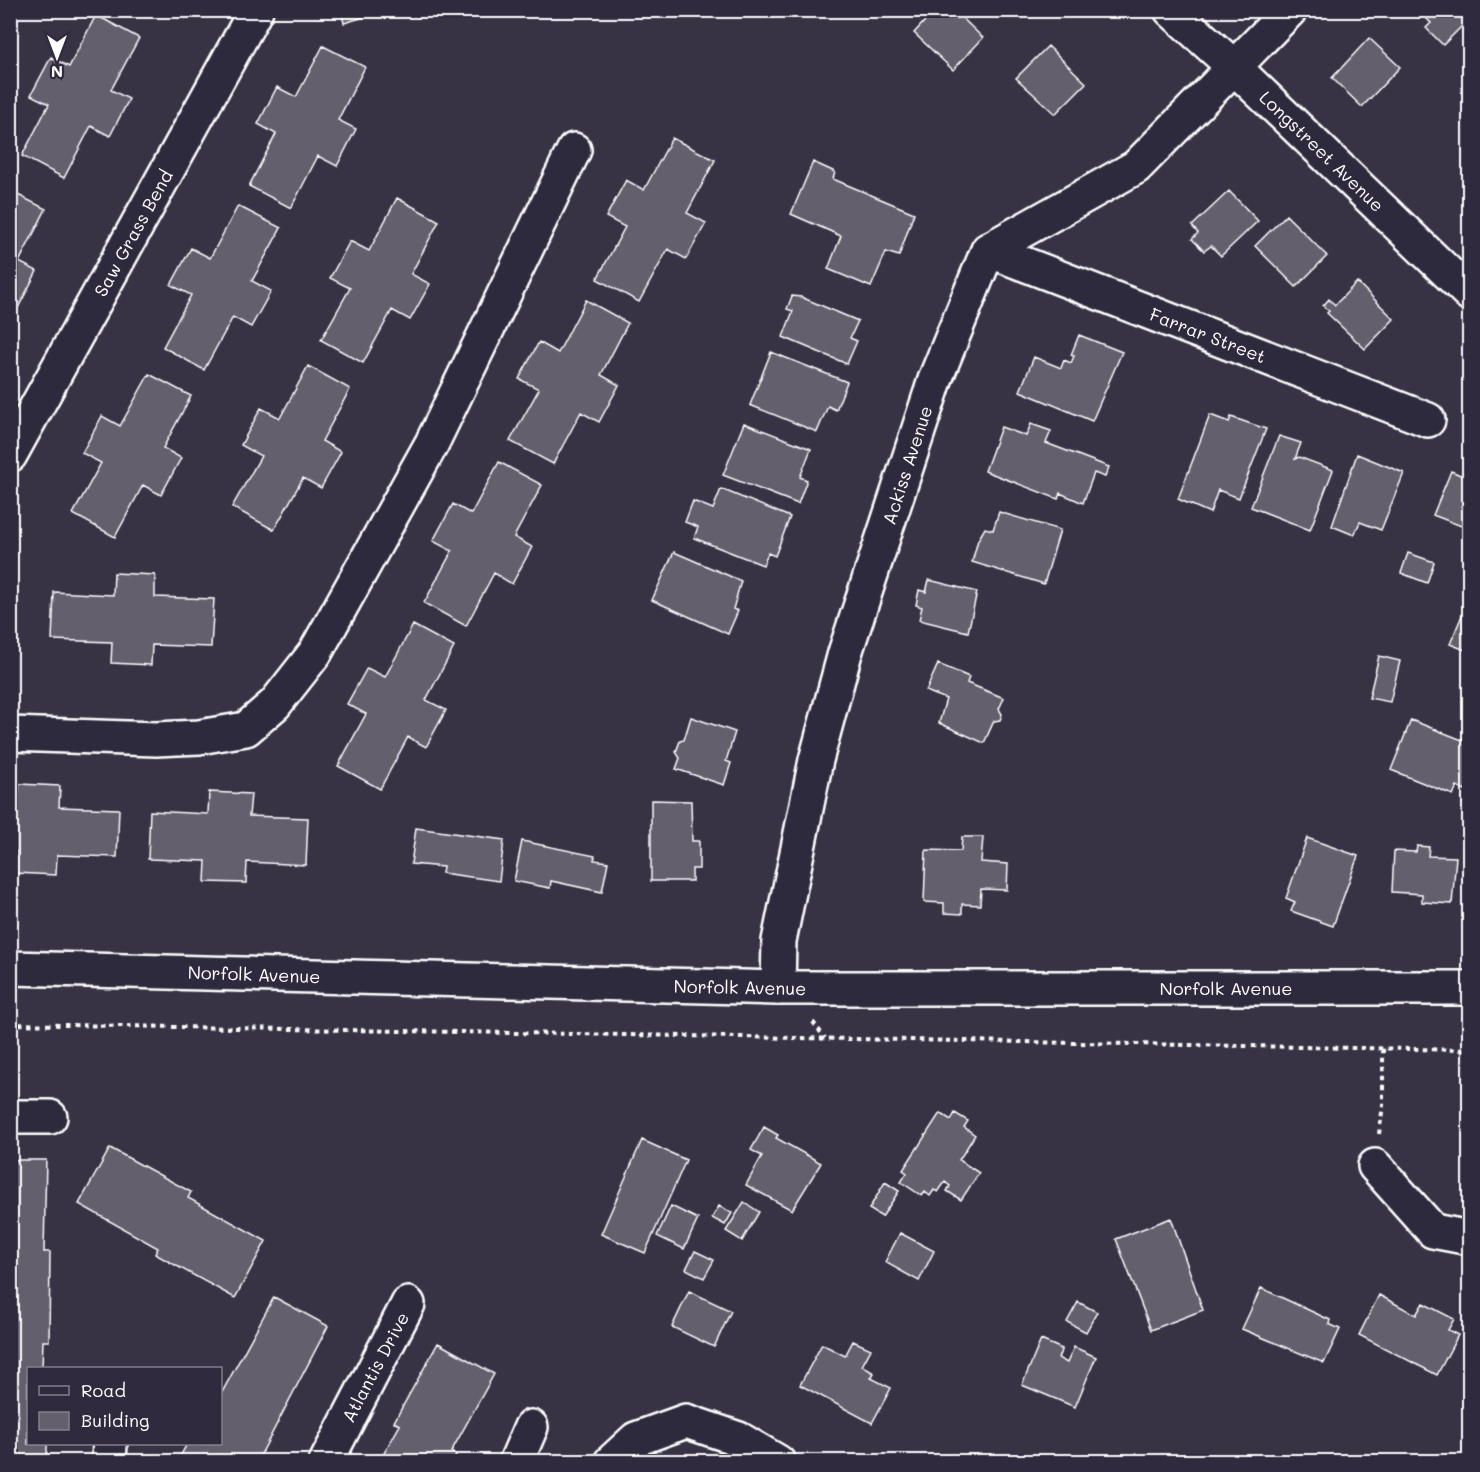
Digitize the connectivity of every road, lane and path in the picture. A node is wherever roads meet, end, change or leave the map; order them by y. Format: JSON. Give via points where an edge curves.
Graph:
{"nodes":[{"id":1,"x":256,"y":10,"type":"edge"},
{"id":2,"x":1171,"y":10,"type":"edge"},
{"id":3,"x":1290,"y":10,"type":"edge"},
{"id":4,"x":1234,"y":66,"type":"junction"},
{"id":5,"x":574,"y":150,"type":"dead end"},
{"id":6,"x":988,"y":250,"type":"junction"},
{"id":7,"x":1470,"y":294,"type":"edge"},
{"id":8,"x":1428,"y":420,"type":"dead end"},
{"id":9,"x":10,"y":455,"type":"edge"},
{"id":10,"x":10,"y":734,"type":"edge"},
{"id":11,"x":10,"y":968,"type":"edge"},
{"id":12,"x":778,"y":988,"type":"junction"},
{"id":13,"x":1470,"y":988,"type":"edge"},
{"id":14,"x":10,"y":1024,"type":"edge"},
{"id":15,"x":1383,"y":1048,"type":"junction"},
{"id":16,"x":1470,"y":1050,"type":"edge"},
{"id":17,"x":10,"y":1117,"type":"edge"},
{"id":18,"x":50,"y":1117,"type":"dead end"},
{"id":19,"x":1375,"y":1166,"type":"joint"},
{"id":20,"x":1470,"y":1238,"type":"edge"},
{"id":21,"x":408,"y":1304,"type":"dead end"},
{"id":22,"x":531,"y":1427,"type":"dead end"},
{"id":23,"x":110,"y":1445,"type":"edge"},
{"id":24,"x":109,"y":1461,"type":"edge"},
{"id":25,"x":326,"y":1461,"type":"edge"},
{"id":26,"x":516,"y":1461,"type":"edge"},
{"id":27,"x":611,"y":1461,"type":"edge"},
{"id":28,"x":778,"y":1461,"type":"edge"}],
"edges":[{"from":1,"to":9,"type":"street","name":"Saw Grass Bend"},
{"from":2,"to":4,"type":"street","name":"Longstreet Avenue"},
{"from":3,"to":4,"type":"street"},
{"from":4,"to":6,"type":"street","via":[[1136,167]]},
{"from":4,"to":7,"type":"street","name":"Longstreet Avenue"},
{"from":5,"to":10,"type":"street","via":[[432,443],[315,653],[275,704],[246,729],[199,737]]},
{"from":6,"to":8,"type":"street","name":"Farrar Street"},
{"from":6,"to":12,"type":"street","name":"Ackiss Avenue","via":[[936,377],[845,653],[816,760],[779,941]]},
{"from":11,"to":12,"type":"street","name":"Norfolk Avenue"},
{"from":12,"to":13,"type":"street","name":"Norfolk Avenue"},
{"from":14,"to":15,"type":"path"},
{"from":15,"to":16,"type":"path"},
{"from":15,"to":19,"type":"path","via":[[1383,1105]]},
{"from":17,"to":18,"type":"street"},
{"from":19,"to":20,"type":"street","via":[[1433,1231]]},
{"from":21,"to":25,"type":"street","name":"Atlantis Drive"},
{"from":22,"to":26,"type":"street"},
{"from":23,"to":24,"type":"street"},
{"from":27,"to":28,"type":"street","via":[[636,1439],[686,1421],[739,1439]]}]}
